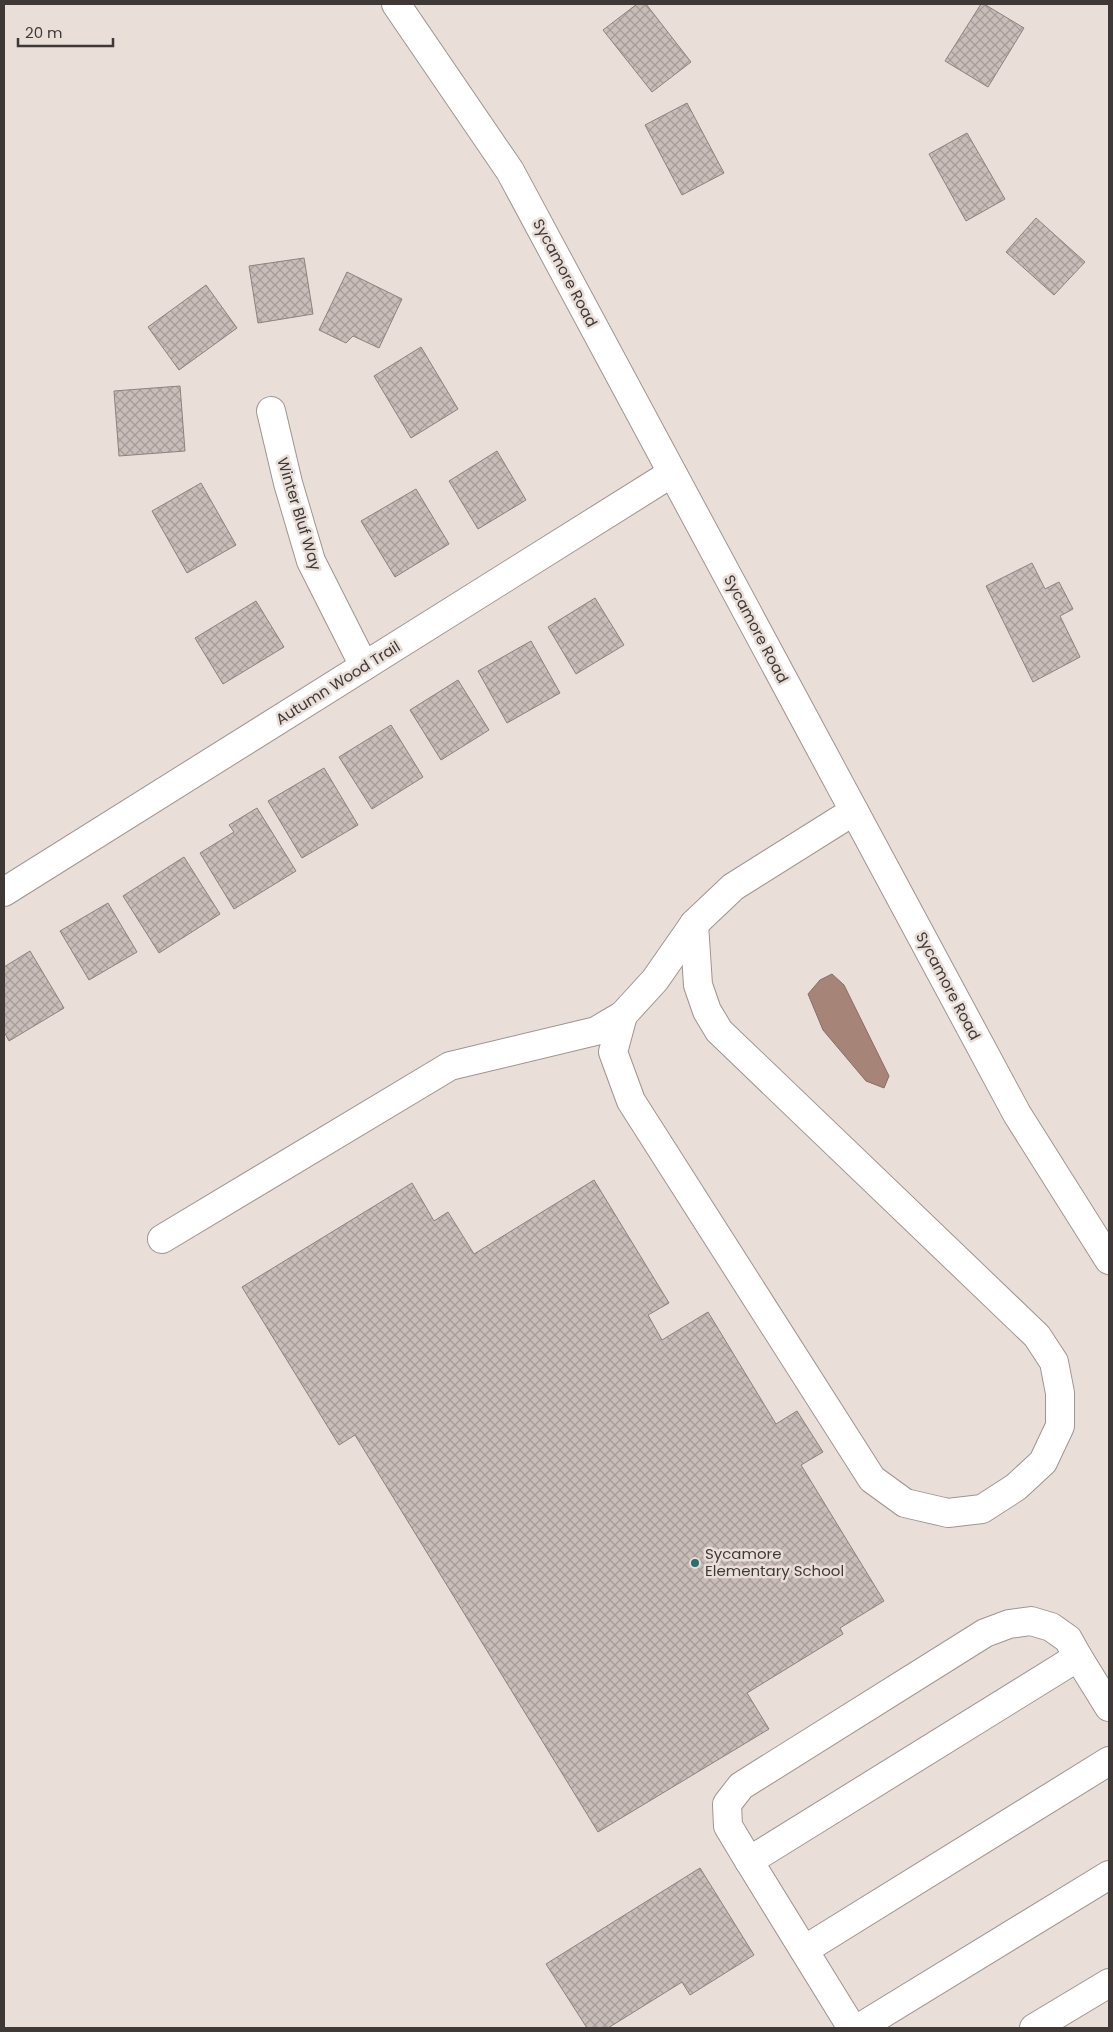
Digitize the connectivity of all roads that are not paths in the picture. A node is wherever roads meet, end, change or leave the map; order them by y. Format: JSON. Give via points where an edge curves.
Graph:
{"nodes":[{"id":1,"x":396,"y":4,"type":"edge"},
{"id":2,"x":271,"y":412,"type":"dead end"},
{"id":3,"x":672,"y":473,"type":"junction"},
{"id":4,"x":364,"y":666,"type":"junction"},
{"id":5,"x":854,"y":811,"type":"junction"},
{"id":6,"x":4,"y":892,"type":"edge"},
{"id":7,"x":694,"y":924,"type":"junction"},
{"id":8,"x":623,"y":1015,"type":"junction"},
{"id":9,"x":162,"y":1239,"type":"dead end"},
{"id":10,"x":1109,"y":1260,"type":"edge"},
{"id":11,"x":1078,"y":1657,"type":"junction"},
{"id":12,"x":1109,"y":1707,"type":"edge"},
{"id":13,"x":1109,"y":1761,"type":"edge"},
{"id":14,"x":749,"y":1862,"type":"junction"},
{"id":15,"x":1109,"y":1875,"type":"edge"},
{"id":16,"x":804,"y":1950,"type":"junction"},
{"id":17,"x":1109,"y":1983,"type":"edge"},
{"id":18,"x":852,"y":2028,"type":"edge"},
{"id":19,"x":859,"y":2028,"type":"edge"},
{"id":20,"x":1034,"y":2028,"type":"edge"}],
"edges":[{"from":1,"to":3,"type":"street","name":"Sycamore Road","via":[[510,171]]},
{"from":2,"to":4,"type":"street","name":"Winter Bluf Way","via":[[311,561]]},
{"from":3,"to":4,"type":"street","name":"Autumn Wood Trail"},
{"from":3,"to":5,"type":"street","name":"Sycamore Road"},
{"from":4,"to":6,"type":"street","name":"Autumn Wood Trail"},
{"from":5,"to":7,"type":"street","via":[[733,887]]},
{"from":5,"to":10,"type":"street","name":"Sycamore Road","via":[[1017,1114]]},
{"from":7,"to":8,"type":"street","via":[[655,980]]},
{"from":7,"to":8,"type":"street","via":[[698,985],[707,1011],[719,1031],[1037,1336],[1054,1362],[1060,1393],[1060,1426],[1043,1462],[1016,1487],[982,1509],[948,1513],[905,1504],[872,1479],[631,1101],[612,1052]]},
{"from":8,"to":9,"type":"street","via":[[596,1031],[450,1066]]},
{"from":11,"to":12,"type":"street"},
{"from":11,"to":14,"type":"street"},
{"from":11,"to":14,"type":"street","via":[[1068,1638],[1051,1626],[1031,1621],[1009,1624],[976,1638],[741,1786],[727,1804],[728,1826]]},
{"from":13,"to":16,"type":"street"},
{"from":14,"to":16,"type":"street"},
{"from":15,"to":19,"type":"street"},
{"from":16,"to":18,"type":"street"},
{"from":17,"to":20,"type":"street"}]}
